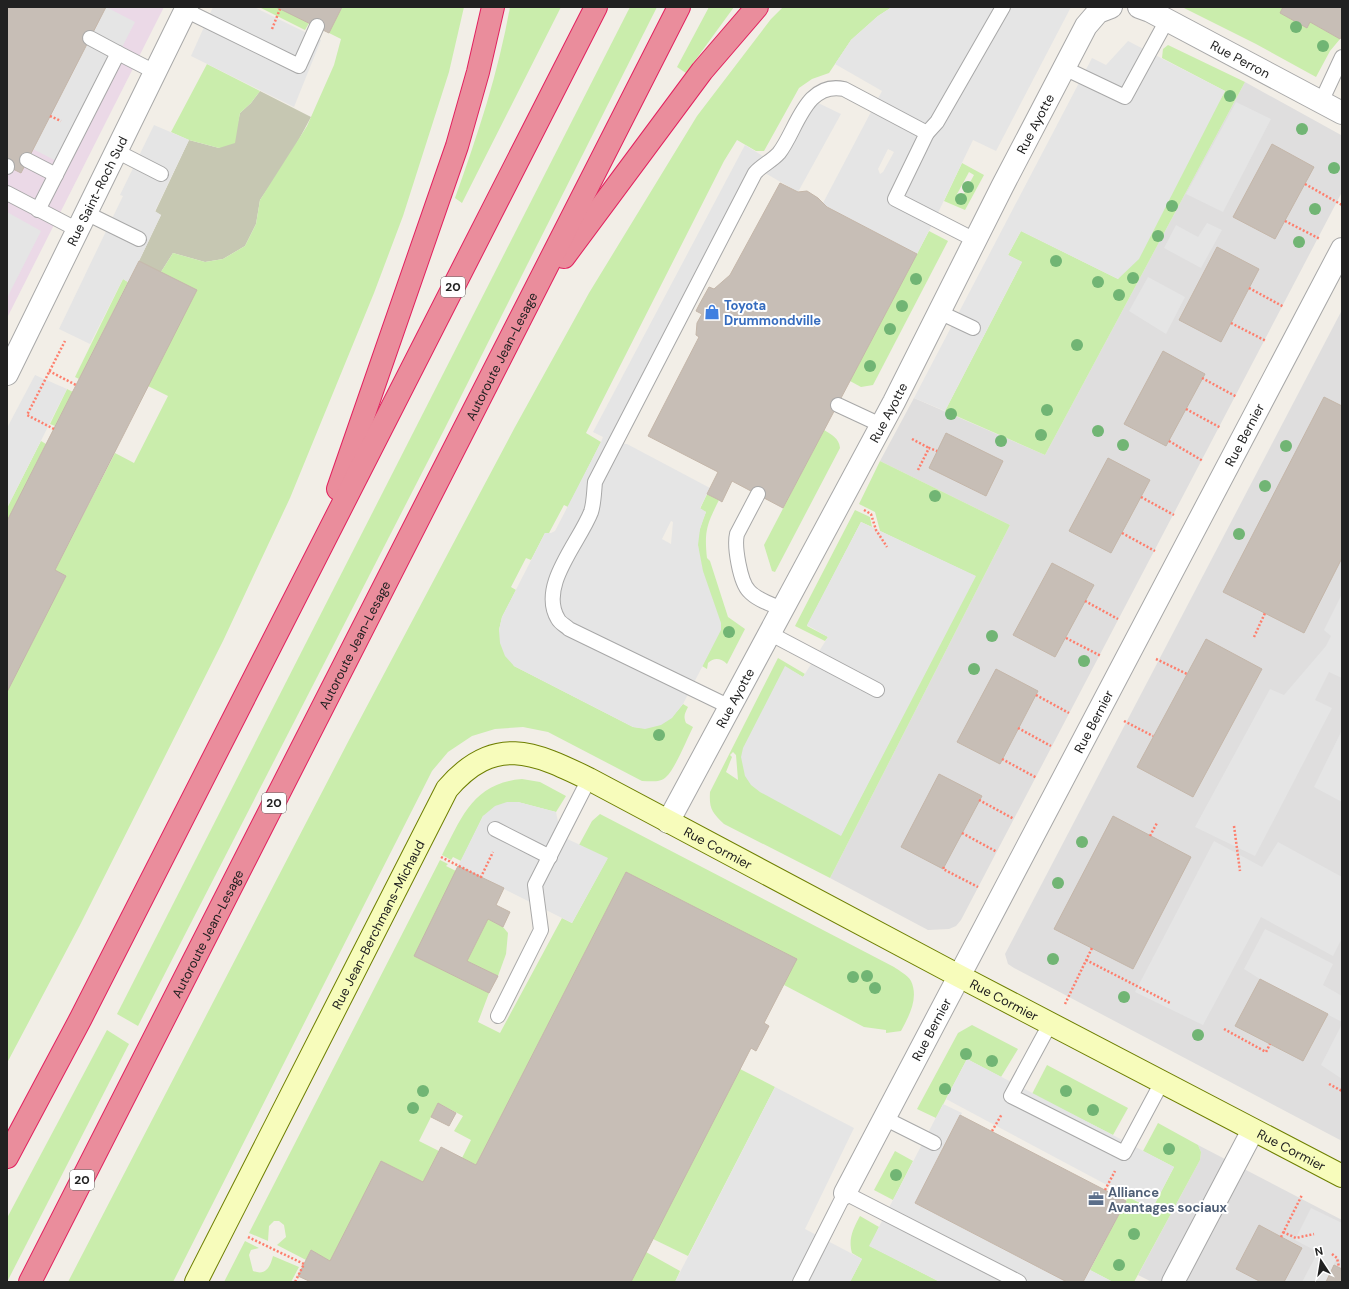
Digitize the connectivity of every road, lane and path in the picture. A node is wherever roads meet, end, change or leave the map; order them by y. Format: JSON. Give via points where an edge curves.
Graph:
{"nodes":[{"id":1,"x":493,"y":7,"type":"edge"},
{"id":2,"x":596,"y":7,"type":"edge"},
{"id":3,"x":679,"y":7,"type":"edge"},
{"id":4,"x":757,"y":7,"type":"edge"},
{"id":5,"x":1003,"y":7,"type":"edge"},
{"id":6,"x":1111,"y":7,"type":"edge"},
{"id":7,"x":1139,"y":7,"type":"edge"},
{"id":8,"x":186,"y":9,"type":"edge"},
{"id":9,"x":1166,"y":20,"type":"junction"},
{"id":10,"x":317,"y":26,"type":"dead end"},
{"id":11,"x":90,"y":38,"type":"dead end"},
{"id":12,"x":118,"y":53,"type":"junction"},
{"id":13,"x":1342,"y":57,"type":"edge"},
{"id":14,"x":1064,"y":68,"type":"junction"},
{"id":15,"x":155,"y":72,"type":"junction"},
{"id":16,"x":1321,"y":102,"type":"junction"},
{"id":17,"x":1342,"y":113,"type":"edge"},
{"id":18,"x":927,"y":133,"type":"junction"},
{"id":19,"x":116,"y":151,"type":"junction"},
{"id":20,"x":27,"y":160,"type":"dead end"},
{"id":21,"x":161,"y":174,"type":"dead end"},
{"id":22,"x":56,"y":175,"type":"junction"},
{"id":23,"x":1305,"y":184,"type":"dead end"},
{"id":24,"x":7,"y":193,"type":"edge"},
{"id":25,"x":1342,"y":205,"type":"edge"},
{"id":26,"x":38,"y":210,"type":"junction"},
{"id":27,"x":1285,"y":221,"type":"dead end"},
{"id":28,"x":82,"y":222,"type":"junction"},
{"id":29,"x":139,"y":239,"type":"dead end"},
{"id":30,"x":975,"y":240,"type":"junction"},
{"id":31,"x":1342,"y":249,"type":"edge"},
{"id":32,"x":528,"y":306,"type":"junction"},
{"id":33,"x":939,"y":312,"type":"junction"},
{"id":34,"x":973,"y":328,"type":"dead end"},
{"id":35,"x":65,"y":341,"type":"dead end"},
{"id":36,"x":49,"y":371,"type":"junction"},
{"id":37,"x":7,"y":374,"type":"edge"},
{"id":38,"x":76,"y":385,"type":"dead end"},
{"id":39,"x":838,"y":405,"type":"dead end"},
{"id":40,"x":881,"y":425,"type":"junction"},
{"id":41,"x":54,"y":429,"type":"dead end"},
{"id":42,"x":912,"y":439,"type":"dead end"},
{"id":43,"x":929,"y":448,"type":"junction"},
{"id":44,"x":938,"y":451,"type":"dead end"},
{"id":45,"x":918,"y":470,"type":"dead end"},
{"id":46,"x":758,"y":494,"type":"dead end"},
{"id":47,"x":862,"y":509,"type":"dead end"},
{"id":48,"x":887,"y":547,"type":"dead end"},
{"id":49,"x":311,"y":567,"type":"junction"},
{"id":50,"x":782,"y":609,"type":"junction"},
{"id":51,"x":1265,"y":613,"type":"dead end"},
{"id":52,"x":769,"y":633,"type":"junction"},
{"id":53,"x":1254,"y":637,"type":"dead end"},
{"id":54,"x":1156,"y":659,"type":"dead end"},
{"id":55,"x":1187,"y":674,"type":"dead end"},
{"id":56,"x":877,"y":690,"type":"dead end"},
{"id":57,"x":730,"y":707,"type":"junction"},
{"id":58,"x":1124,"y":721,"type":"dead end"},
{"id":59,"x":1153,"y":736,"type":"dead end"},
{"id":60,"x":589,"y":779,"type":"junction"},
{"id":61,"x":668,"y":822,"type":"junction"},
{"id":62,"x":1157,"y":823,"type":"dead end"},
{"id":63,"x":1234,"y":826,"type":"dead end"},
{"id":64,"x":498,"y":831,"type":"joint"},
{"id":65,"x":1150,"y":836,"type":"dead end"},
{"id":66,"x":441,"y":857,"type":"dead end"},
{"id":67,"x":550,"y":857,"type":"junction"},
{"id":68,"x":1240,"y":871,"type":"dead end"},
{"id":69,"x":1086,"y":960,"type":"dead end"},
{"id":70,"x":959,"y":976,"type":"junction"},
{"id":71,"x":1170,"y":1003,"type":"dead end"},
{"id":72,"x":498,"y":1016,"type":"dead end"},
{"id":73,"x":1050,"y":1024,"type":"junction"},
{"id":74,"x":1224,"y":1029,"type":"dead end"},
{"id":75,"x":1270,"y":1044,"type":"dead end"},
{"id":76,"x":1162,"y":1082,"type":"junction"},
{"id":77,"x":1329,"y":1084,"type":"dead end"},
{"id":78,"x":1342,"y":1091,"type":"edge"},
{"id":79,"x":884,"y":1118,"type":"junction"},
{"id":80,"x":1253,"y":1130,"type":"junction"},
{"id":81,"x":934,"y":1143,"type":"dead end"},
{"id":82,"x":7,"y":1158,"type":"edge"},
{"id":83,"x":1342,"y":1176,"type":"edge"},
{"id":84,"x":845,"y":1194,"type":"junction"},
{"id":85,"x":1302,"y":1196,"type":"dead end"},
{"id":86,"x":1283,"y":1232,"type":"junction"},
{"id":87,"x":1314,"y":1234,"type":"dead end"},
{"id":88,"x":248,"y":1237,"type":"dead end"},
{"id":89,"x":1280,"y":1237,"type":"dead end"},
{"id":90,"x":1332,"y":1254,"type":"dead end"},
{"id":91,"x":1339,"y":1267,"type":"dead end"},
{"id":92,"x":30,"y":1282,"type":"edge"},
{"id":93,"x":196,"y":1282,"type":"edge"},
{"id":94,"x":295,"y":1282,"type":"edge"},
{"id":95,"x":800,"y":1282,"type":"edge"},
{"id":96,"x":1019,"y":1282,"type":"edge"},
{"id":97,"x":1173,"y":1282,"type":"edge"}],
"edges":[{"from":1,"to":49,"type":"highway","via":[[457,146]]},
{"from":2,"to":49,"type":"highway","number":"20"},
{"from":3,"to":32,"type":"highway","name":"Autoroute Jean-Lesage","number":"20"},
{"from":4,"to":32,"type":"highway","via":[[702,71]]},
{"from":5,"to":18,"type":"lane","via":[[937,122]]},
{"from":6,"to":14,"type":"street","name":"Rue Ayotte","via":[[1098,12],[1086,26]]},
{"from":7,"to":9,"type":"street","name":"Rue Perron"},
{"from":8,"to":10,"type":"lane","via":[[299,66]]},
{"from":8,"to":15,"type":"street","name":"Rue Saint-Roch Sud"},
{"from":9,"to":14,"type":"lane","via":[[1125,98]]},
{"from":9,"to":16,"type":"street","name":"Rue Perron"},
{"from":11,"to":12,"type":"lane"},
{"from":12,"to":15,"type":"lane"},
{"from":12,"to":22,"type":"lane"},
{"from":13,"to":16,"type":"lane"},
{"from":14,"to":30,"type":"street","name":"Rue Ayotte"},
{"from":15,"to":19,"type":"street","name":"Rue Saint-Roch Sud"},
{"from":16,"to":17,"type":"street","name":"Rue Perron"},
{"from":18,"to":30,"type":"lane","via":[[895,199]]},
{"from":18,"to":57,"type":"lane","via":[[844,89],[835,87],[824,90],[810,99],[778,153],[755,172],[595,482],[591,511],[556,580],[552,595],[558,621],[569,629]]},
{"from":19,"to":21,"type":"lane"},
{"from":19,"to":28,"type":"street","name":"Rue Saint-Roch Sud"},
{"from":20,"to":22,"type":"lane"},
{"from":22,"to":26,"type":"lane"},
{"from":23,"to":25,"type":"path"},
{"from":24,"to":26,"type":"lane"},
{"from":26,"to":28,"type":"lane"},
{"from":27,"to":31,"type":"path"},
{"from":28,"to":29,"type":"lane"},
{"from":28,"to":37,"type":"street","name":"Rue Saint-Roch Sud"},
{"from":30,"to":33,"type":"street","name":"Rue Ayotte"},
{"from":31,"to":70,"type":"street","name":"Rue Bernier"},
{"from":32,"to":92,"type":"highway","name":"Autoroute Jean-Lesage","number":"20"},
{"from":33,"to":34,"type":"lane"},
{"from":33,"to":40,"type":"street","name":"Rue Ayotte"},
{"from":35,"to":36,"type":"path"},
{"from":36,"to":38,"type":"path"},
{"from":36,"to":41,"type":"path","via":[[27,415]]},
{"from":39,"to":40,"type":"lane"},
{"from":40,"to":50,"type":"street","name":"Rue Ayotte"},
{"from":42,"to":43,"type":"path"},
{"from":43,"to":44,"type":"path"},
{"from":43,"to":45,"type":"path"},
{"from":46,"to":50,"type":"lane","via":[[737,534],[736,552],[746,588],[756,597]]},
{"from":47,"to":48,"type":"path","via":[[872,514],[876,530]]},
{"from":49,"to":82,"type":"highway","number":"20"},
{"from":50,"to":52,"type":"street","name":"Rue Ayotte"},
{"from":51,"to":53,"type":"path"},
{"from":52,"to":56,"type":"lane"},
{"from":52,"to":57,"type":"street","name":"Rue Ayotte"},
{"from":54,"to":55,"type":"path"},
{"from":57,"to":61,"type":"street","name":"Rue Ayotte"},
{"from":58,"to":59,"type":"path"},
{"from":60,"to":61,"type":"street","name":"Rue Jean-Berchmans-Michaud"},
{"from":60,"to":67,"type":"lane"},
{"from":60,"to":93,"type":"street","name":"Rue Jean-Berchmans-Michaud","via":[[536,755],[507,754],[474,764],[459,775],[447,789]]},
{"from":61,"to":70,"type":"street","name":"Rue Cormier"},
{"from":62,"to":65,"type":"path"},
{"from":63,"to":68,"type":"path"},
{"from":64,"to":66,"type":"path","via":[[481,877]]},
{"from":64,"to":67,"type":"lane"},
{"from":67,"to":72,"type":"lane","via":[[535,885],[541,930]]},
{"from":69,"to":71,"type":"path"},
{"from":70,"to":73,"type":"street","name":"Rue Cormier"},
{"from":70,"to":79,"type":"street","name":"Rue Bernier"},
{"from":73,"to":76,"type":"street","name":"Rue Cormier"},
{"from":73,"to":76,"type":"lane","via":[[1012,1096],[1124,1153]]},
{"from":74,"to":75,"type":"path","via":[[1266,1052]]},
{"from":76,"to":80,"type":"street","name":"Rue Cormier"},
{"from":77,"to":78,"type":"path"},
{"from":79,"to":81,"type":"lane"},
{"from":79,"to":84,"type":"street","name":"Rue Bernier"},
{"from":80,"to":83,"type":"street","name":"Rue Cormier"},
{"from":80,"to":97,"type":"street"},
{"from":84,"to":95,"type":"lane"},
{"from":84,"to":96,"type":"lane"},
{"from":85,"to":86,"type":"path"},
{"from":86,"to":87,"type":"path","via":[[1296,1238]]},
{"from":86,"to":89,"type":"path"},
{"from":88,"to":94,"type":"path","via":[[304,1264]]},
{"from":90,"to":91,"type":"path","via":[[1337,1258]]}]}
